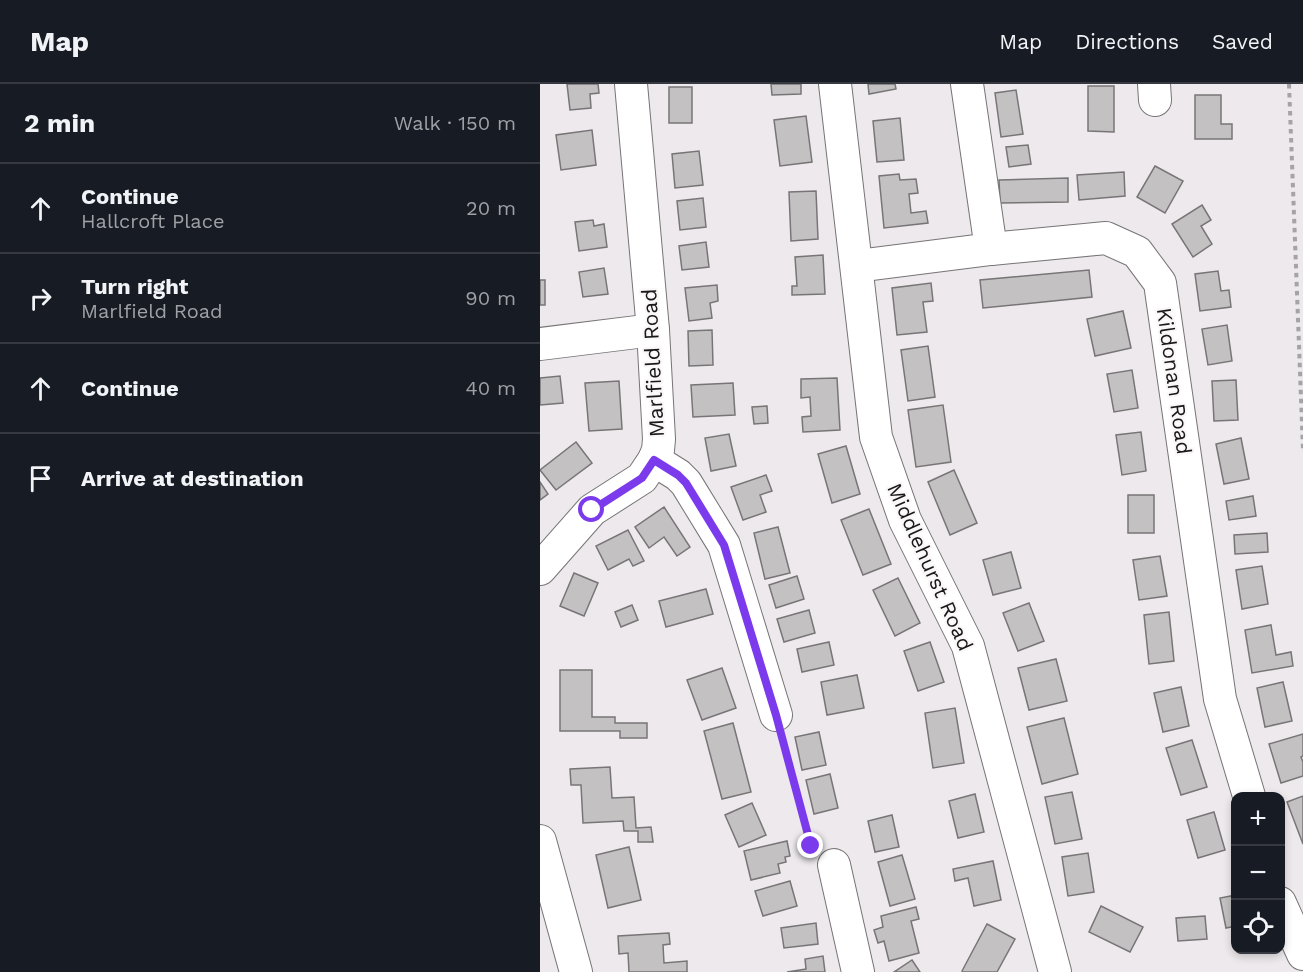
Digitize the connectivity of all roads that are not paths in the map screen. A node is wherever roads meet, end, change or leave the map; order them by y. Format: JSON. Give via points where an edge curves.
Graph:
{"nodes":[{"id":1,"x":631,"y":84,"type":"edge"},
{"id":2,"x":835,"y":84,"type":"edge"},
{"id":3,"x":967,"y":84,"type":"edge"},
{"id":4,"x":991,"y":249,"type":"junction"},
{"id":5,"x":857,"y":266,"type":"junction"},
{"id":6,"x":652,"y":330,"type":"junction"},
{"id":7,"x":540,"y":344,"type":"edge"},
{"id":8,"x":654,"y":460,"type":"junction"},
{"id":9,"x":540,"y":568,"type":"edge"},
{"id":10,"x":776,"y":715,"type":"road end"},
{"id":11,"x":1248,"y":792,"type":"edge"},
{"id":12,"x":540,"y":841,"type":"edge"},
{"id":13,"x":834,"y":866,"type":"road end"},
{"id":14,"x":1285,"y":912,"type":"edge"},
{"id":15,"x":1303,"y":954,"type":"edge"},
{"id":16,"x":576,"y":972,"type":"edge"},
{"id":17,"x":858,"y":972,"type":"edge"},
{"id":18,"x":1054,"y":972,"type":"edge"}],
"edges":[{"from":1,"to":6,"type":"street","name":"Marlfield Road"},
{"from":2,"to":5,"type":"street","name":"Middlehurst Road"},
{"from":3,"to":4,"type":"street"},
{"from":4,"to":5,"type":"street","name":"Kildonan Road"},
{"from":4,"to":11,"type":"street","name":"Kildonan Road","via":[[1106,238],[1137,252],[1160,283],[1220,699]]},
{"from":5,"to":18,"type":"street","name":"Middlehurst Road","via":[[876,437],[905,520],[968,646]]},
{"from":6,"to":7,"type":"street"},
{"from":6,"to":8,"type":"street","name":"Marlfield Road","via":[[659,439]]},
{"from":8,"to":9,"type":"street","via":[[642,478],[592,510]]},
{"from":8,"to":10,"type":"street","name":"Marlfield Road","via":[[686,483],[724,545]]},
{"from":12,"to":16,"type":"street"},
{"from":13,"to":17,"type":"street"},
{"from":14,"to":15,"type":"street"}]}
